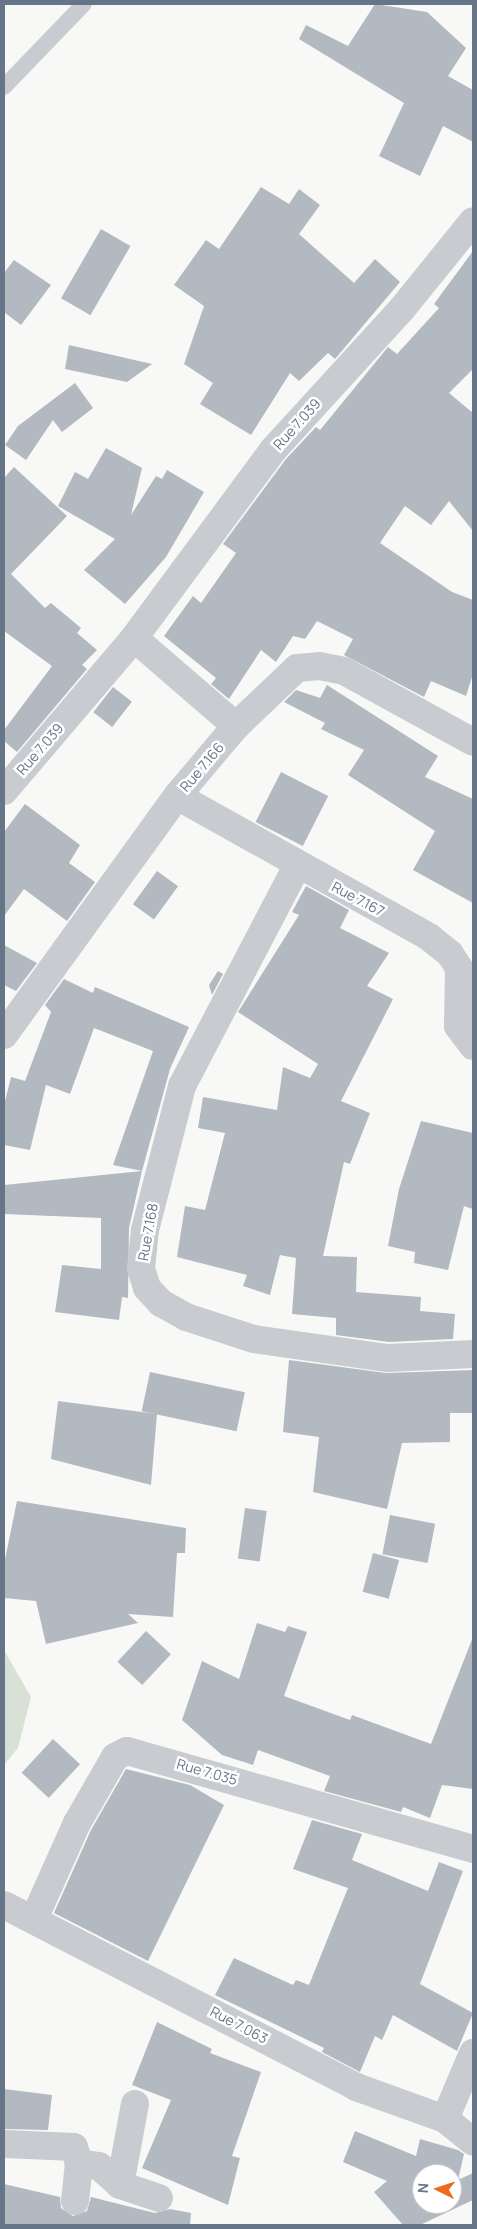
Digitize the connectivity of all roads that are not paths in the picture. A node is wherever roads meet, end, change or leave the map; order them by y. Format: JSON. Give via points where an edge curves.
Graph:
{"nodes":[{"id":1,"x":84,"y":4,"type":"edge"},
{"id":2,"x":4,"y":87,"type":"edge"},
{"id":3,"x":473,"y":221,"type":"edge"},
{"id":4,"x":134,"y":638,"type":"junction"},
{"id":5,"x":236,"y":726,"type":"junction"},
{"id":6,"x":473,"y":742,"type":"edge"},
{"id":7,"x":4,"y":791,"type":"edge"},
{"id":8,"x":177,"y":796,"type":"junction"},
{"id":9,"x":297,"y":866,"type":"junction"},
{"id":10,"x":4,"y":1035,"type":"edge"},
{"id":11,"x":473,"y":1046,"type":"edge"},
{"id":12,"x":473,"y":1354,"type":"edge"},
{"id":13,"x":473,"y":1849,"type":"edge"},
{"id":14,"x":4,"y":1905,"type":"edge"},
{"id":15,"x":34,"y":1919,"type":"junction"},
{"id":16,"x":473,"y":2053,"type":"edge"},
{"id":17,"x":135,"y":2104,"type":"dead end"},
{"id":18,"x":446,"y":2120,"type":"junction"},
{"id":19,"x":473,"y":2142,"type":"edge"},
{"id":20,"x":4,"y":2144,"type":"edge"},
{"id":21,"x":76,"y":2155,"type":"junction"},
{"id":22,"x":120,"y":2184,"type":"junction"},
{"id":23,"x":159,"y":2198,"type":"dead end"},
{"id":24,"x":75,"y":2200,"type":"dead end"}],
"edges":[{"from":1,"to":2,"type":"lane"},
{"from":3,"to":4,"type":"street","name":"Rue 7.039","via":[[401,310],[274,449]]},
{"from":4,"to":5,"type":"street"},
{"from":4,"to":7,"type":"street","name":"Rue 7.039"},
{"from":5,"to":6,"type":"street","name":"Rue 7.166","via":[[296,668],[319,666],[344,671]]},
{"from":5,"to":8,"type":"street","name":"Rue 7.166"},
{"from":8,"to":9,"type":"street","name":"Rue 7.167"},
{"from":8,"to":10,"type":"street","name":"Rue 7.166"},
{"from":9,"to":11,"type":"street","name":"Rue 7.167","via":[[429,937],[450,954],[459,968],[458,1026]]},
{"from":9,"to":12,"type":"street","name":"Rue 7.168","via":[[182,1086],[145,1230],[141,1269],[147,1288],[161,1303],[186,1317],[254,1339],[388,1358]]},
{"from":13,"to":15,"type":"street","name":"Rue 7.035","via":[[127,1750],[115,1758],[77,1823]]},
{"from":14,"to":15,"type":"street","name":"Rue 7.063"},
{"from":15,"to":18,"type":"street","name":"Rue 7.063","via":[[356,2087]]},
{"from":16,"to":18,"type":"street"},
{"from":17,"to":22,"type":"street"},
{"from":18,"to":19,"type":"street","name":"Rue 7.063"},
{"from":20,"to":21,"type":"street"},
{"from":21,"to":22,"type":"street","via":[[99,2166]]},
{"from":21,"to":24,"type":"street"},
{"from":22,"to":23,"type":"street"}]}
